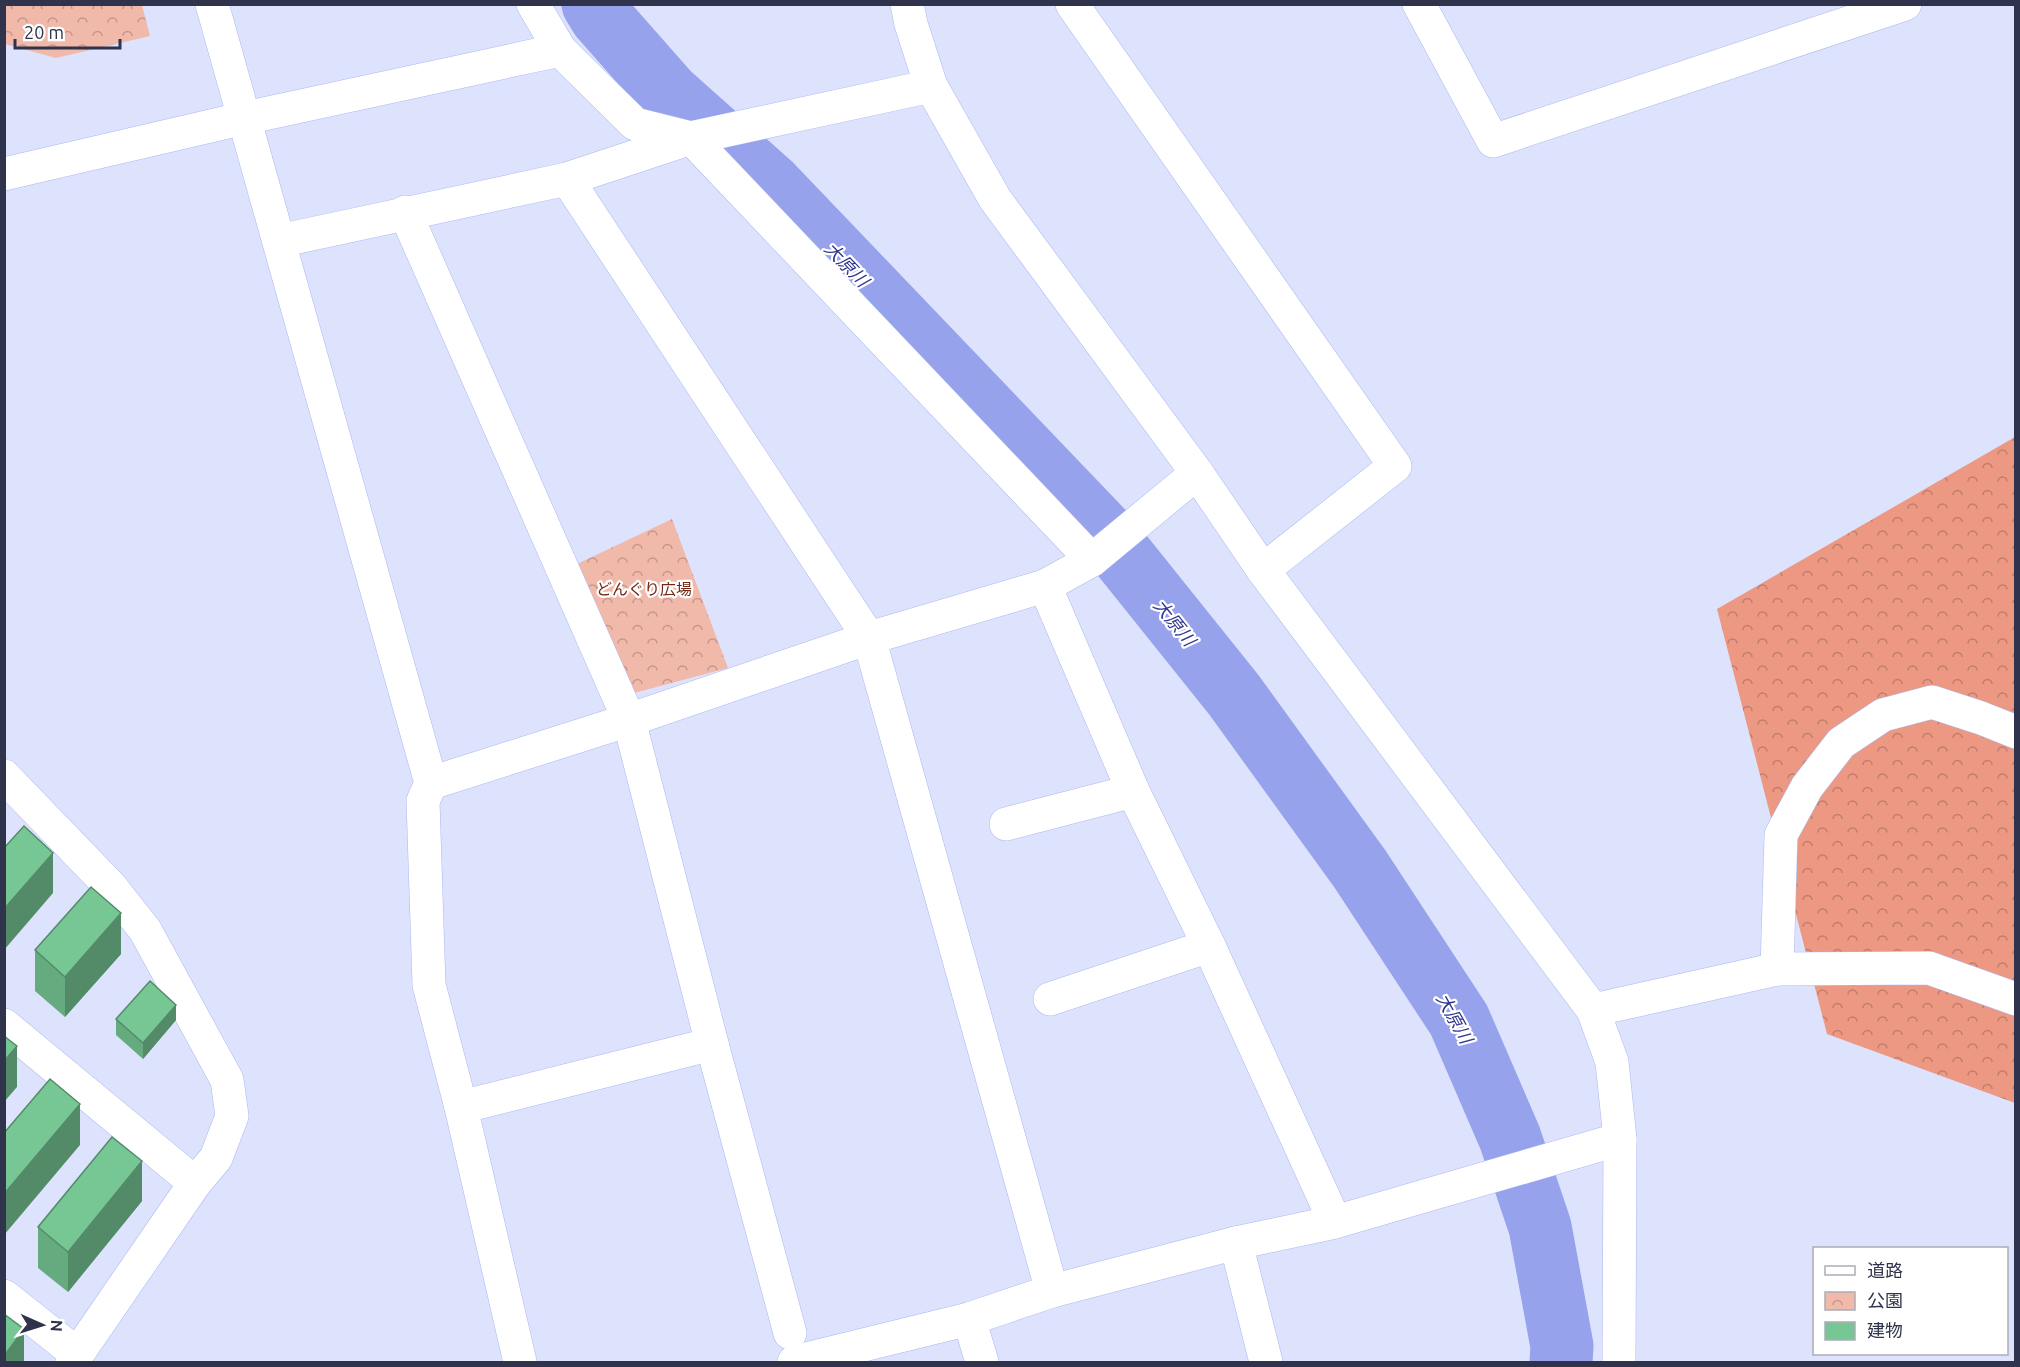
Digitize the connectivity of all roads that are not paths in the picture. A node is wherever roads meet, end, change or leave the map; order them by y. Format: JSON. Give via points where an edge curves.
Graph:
{"nodes":[{"id":1,"x":212,"y":4,"type":"edge"},
{"id":2,"x":533,"y":4,"type":"edge"},
{"id":3,"x":1072,"y":4,"type":"edge"},
{"id":4,"x":1419,"y":4,"type":"edge"},
{"id":5,"x":1905,"y":4,"type":"edge"},
{"id":6,"x":917,"y":11,"type":"edge"},
{"id":7,"x":560,"y":50,"type":"junction"},
{"id":8,"x":931,"y":86,"type":"junction"},
{"id":9,"x":245,"y":118,"type":"junction"},
{"id":10,"x":691,"y":138,"type":"junction"},
{"id":11,"x":4,"y":174,"type":"edge"},
{"id":12,"x":567,"y":179,"type":"junction"},
{"id":13,"x":405,"y":212,"type":"junction"},
{"id":14,"x":279,"y":241,"type":"junction"},
{"id":15,"x":1197,"y":473,"type":"junction"},
{"id":16,"x":1092,"y":560,"type":"junction"},
{"id":17,"x":1263,"y":570,"type":"junction"},
{"id":18,"x":1045,"y":586,"type":"junction"},
{"id":19,"x":868,"y":638,"type":"junction"},
{"id":20,"x":629,"y":720,"type":"junction"},
{"id":21,"x":2016,"y":732,"type":"edge"},
{"id":22,"x":4,"y":776,"type":"edge"},
{"id":23,"x":431,"y":783,"type":"junction"},
{"id":24,"x":1133,"y":790,"type":"junction"},
{"id":25,"x":1006,"y":824,"type":"dead end"},
{"id":26,"x":1209,"y":946,"type":"junction"},
{"id":27,"x":1777,"y":969,"type":"junction"},
{"id":28,"x":1050,"y":999,"type":"dead end"},
{"id":29,"x":2016,"y":999,"type":"edge"},
{"id":30,"x":1593,"y":1010,"type":"junction"},
{"id":31,"x":4,"y":1025,"type":"edge"},
{"id":32,"x":712,"y":1044,"type":"junction"},
{"id":33,"x":461,"y":1107,"type":"junction"},
{"id":34,"x":1620,"y":1139,"type":"junction"},
{"id":35,"x":195,"y":1183,"type":"junction"},
{"id":36,"x":1335,"y":1222,"type":"junction"},
{"id":37,"x":1236,"y":1243,"type":"junction"},
{"id":38,"x":1052,"y":1292,"type":"junction"},
{"id":39,"x":4,"y":1296,"type":"edge"},
{"id":40,"x":969,"y":1318,"type":"junction"},
{"id":41,"x":792,"y":1348,"type":"edge"},
{"id":42,"x":74,"y":1358,"type":"edge"},
{"id":43,"x":520,"y":1362,"type":"edge"},
{"id":44,"x":982,"y":1362,"type":"edge"},
{"id":45,"x":1266,"y":1362,"type":"edge"},
{"id":46,"x":1619,"y":1362,"type":"edge"}],
"edges":[{"from":1,"to":9,"type":"street"},
{"from":2,"to":7,"type":"street"},
{"from":3,"to":17,"type":"street","via":[[1395,466]]},
{"from":4,"to":5,"type":"street","via":[[1493,141]]},
{"from":6,"to":8,"type":"street"},
{"from":7,"to":9,"type":"street"},
{"from":7,"to":10,"type":"street","via":[[635,124]]},
{"from":8,"to":10,"type":"street"},
{"from":8,"to":15,"type":"street","via":[[995,199]]},
{"from":9,"to":11,"type":"street"},
{"from":9,"to":14,"type":"street"},
{"from":10,"to":12,"type":"street"},
{"from":10,"to":16,"type":"street"},
{"from":12,"to":13,"type":"street"},
{"from":12,"to":19,"type":"street"},
{"from":13,"to":14,"type":"street"},
{"from":13,"to":20,"type":"street"},
{"from":14,"to":23,"type":"street"},
{"from":15,"to":16,"type":"street"},
{"from":15,"to":17,"type":"street"},
{"from":16,"to":18,"type":"street"},
{"from":17,"to":30,"type":"street"},
{"from":18,"to":19,"type":"street"},
{"from":18,"to":24,"type":"street"},
{"from":19,"to":20,"type":"street"},
{"from":19,"to":38,"type":"street"},
{"from":20,"to":23,"type":"street"},
{"from":20,"to":32,"type":"street"},
{"from":21,"to":27,"type":"street","via":[[1932,702],[1882,715],[1841,743],[1806,787],[1781,835]]},
{"from":22,"to":35,"type":"street","via":[[103,879],[144,930],[227,1080],[232,1116],[216,1158]]},
{"from":23,"to":33,"type":"street","via":[[423,801],[429,986]]},
{"from":24,"to":25,"type":"street"},
{"from":24,"to":26,"type":"street"},
{"from":26,"to":28,"type":"street"},
{"from":26,"to":36,"type":"street"},
{"from":27,"to":29,"type":"street","via":[[1929,968]]},
{"from":27,"to":30,"type":"street"},
{"from":30,"to":34,"type":"street","via":[[1612,1062]]},
{"from":31,"to":35,"type":"street"},
{"from":32,"to":33,"type":"street"},
{"from":32,"to":41,"type":"street"},
{"from":33,"to":43,"type":"street"},
{"from":34,"to":36,"type":"street"},
{"from":34,"to":46,"type":"street"},
{"from":35,"to":42,"type":"street"},
{"from":36,"to":37,"type":"street"},
{"from":37,"to":38,"type":"street"},
{"from":37,"to":45,"type":"street"},
{"from":38,"to":40,"type":"street"},
{"from":39,"to":42,"type":"street"},
{"from":40,"to":41,"type":"street"},
{"from":40,"to":44,"type":"street"}]}
